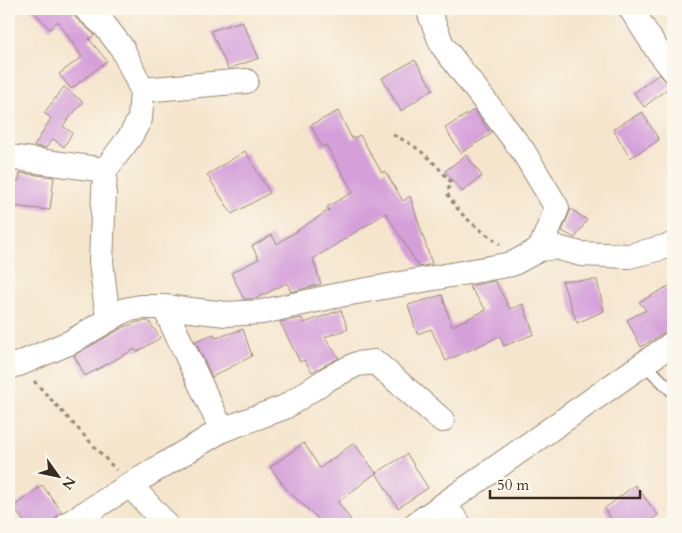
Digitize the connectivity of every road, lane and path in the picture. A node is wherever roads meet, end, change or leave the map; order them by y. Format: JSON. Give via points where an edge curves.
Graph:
{"nodes":[{"id":1,"x":86,"y":9,"type":"edge"},
{"id":2,"x":428,"y":9,"type":"edge"},
{"id":3,"x":631,"y":9,"type":"edge"},
{"id":4,"x":673,"y":70,"type":"edge"},
{"id":5,"x":246,"y":81,"type":"dead end"},
{"id":6,"x":142,"y":90,"type":"junction"},
{"id":7,"x":393,"y":134,"type":"dead end"},
{"id":8,"x":9,"y":157,"type":"edge"},
{"id":9,"x":105,"y":170,"type":"junction"},
{"id":10,"x":673,"y":245,"type":"edge"},
{"id":11,"x":504,"y":247,"type":"dead end"},
{"id":12,"x":540,"y":249,"type":"junction"},
{"id":13,"x":164,"y":307,"type":"junction"},
{"id":14,"x":108,"y":319,"type":"junction"},
{"id":15,"x":673,"y":343,"type":"edge"},
{"id":16,"x":644,"y":364,"type":"junction"},
{"id":17,"x":14,"y":365,"type":"edge"},
{"id":18,"x":673,"y":392,"type":"edge"},
{"id":19,"x":442,"y":420,"type":"dead end"},
{"id":20,"x":222,"y":430,"type":"junction"},
{"id":21,"x":130,"y":485,"type":"junction"},
{"id":22,"x":444,"y":505,"type":"junction"},
{"id":23,"x":68,"y":524,"type":"edge"},
{"id":24,"x":166,"y":524,"type":"edge"},
{"id":25,"x":416,"y":524,"type":"edge"},
{"id":26,"x":459,"y":524,"type":"edge"}],
"edges":[{"from":1,"to":6,"type":"street","via":[[122,48]]},
{"from":2,"to":12,"type":"street","via":[[442,45],[524,151],[557,208]]},
{"from":3,"to":4,"type":"street"},
{"from":5,"to":6,"type":"street"},
{"from":6,"to":9,"type":"street","via":[[140,119]]},
{"from":7,"to":11,"type":"path","via":[[433,161],[451,182],[447,193],[453,204],[470,222]]},
{"from":8,"to":9,"type":"street"},
{"from":9,"to":14,"type":"street","via":[[101,262]]},
{"from":10,"to":12,"type":"street","via":[[629,256],[581,254],[554,247]]},
{"from":12,"to":13,"type":"street","via":[[512,264],[262,312],[226,314]]},
{"from":13,"to":14,"type":"street","via":[[141,306]]},
{"from":13,"to":20,"type":"street"},
{"from":14,"to":17,"type":"street","via":[[71,342]]},
{"from":15,"to":16,"type":"street"},
{"from":16,"to":18,"type":"lane"},
{"from":16,"to":22,"type":"street"},
{"from":17,"to":21,"type":"path"},
{"from":19,"to":20,"type":"street","via":[[375,362],[357,364],[285,407]]},
{"from":20,"to":21,"type":"street"},
{"from":21,"to":23,"type":"street"},
{"from":21,"to":24,"type":"street"},
{"from":22,"to":25,"type":"street"},
{"from":22,"to":26,"type":"street"}]}
